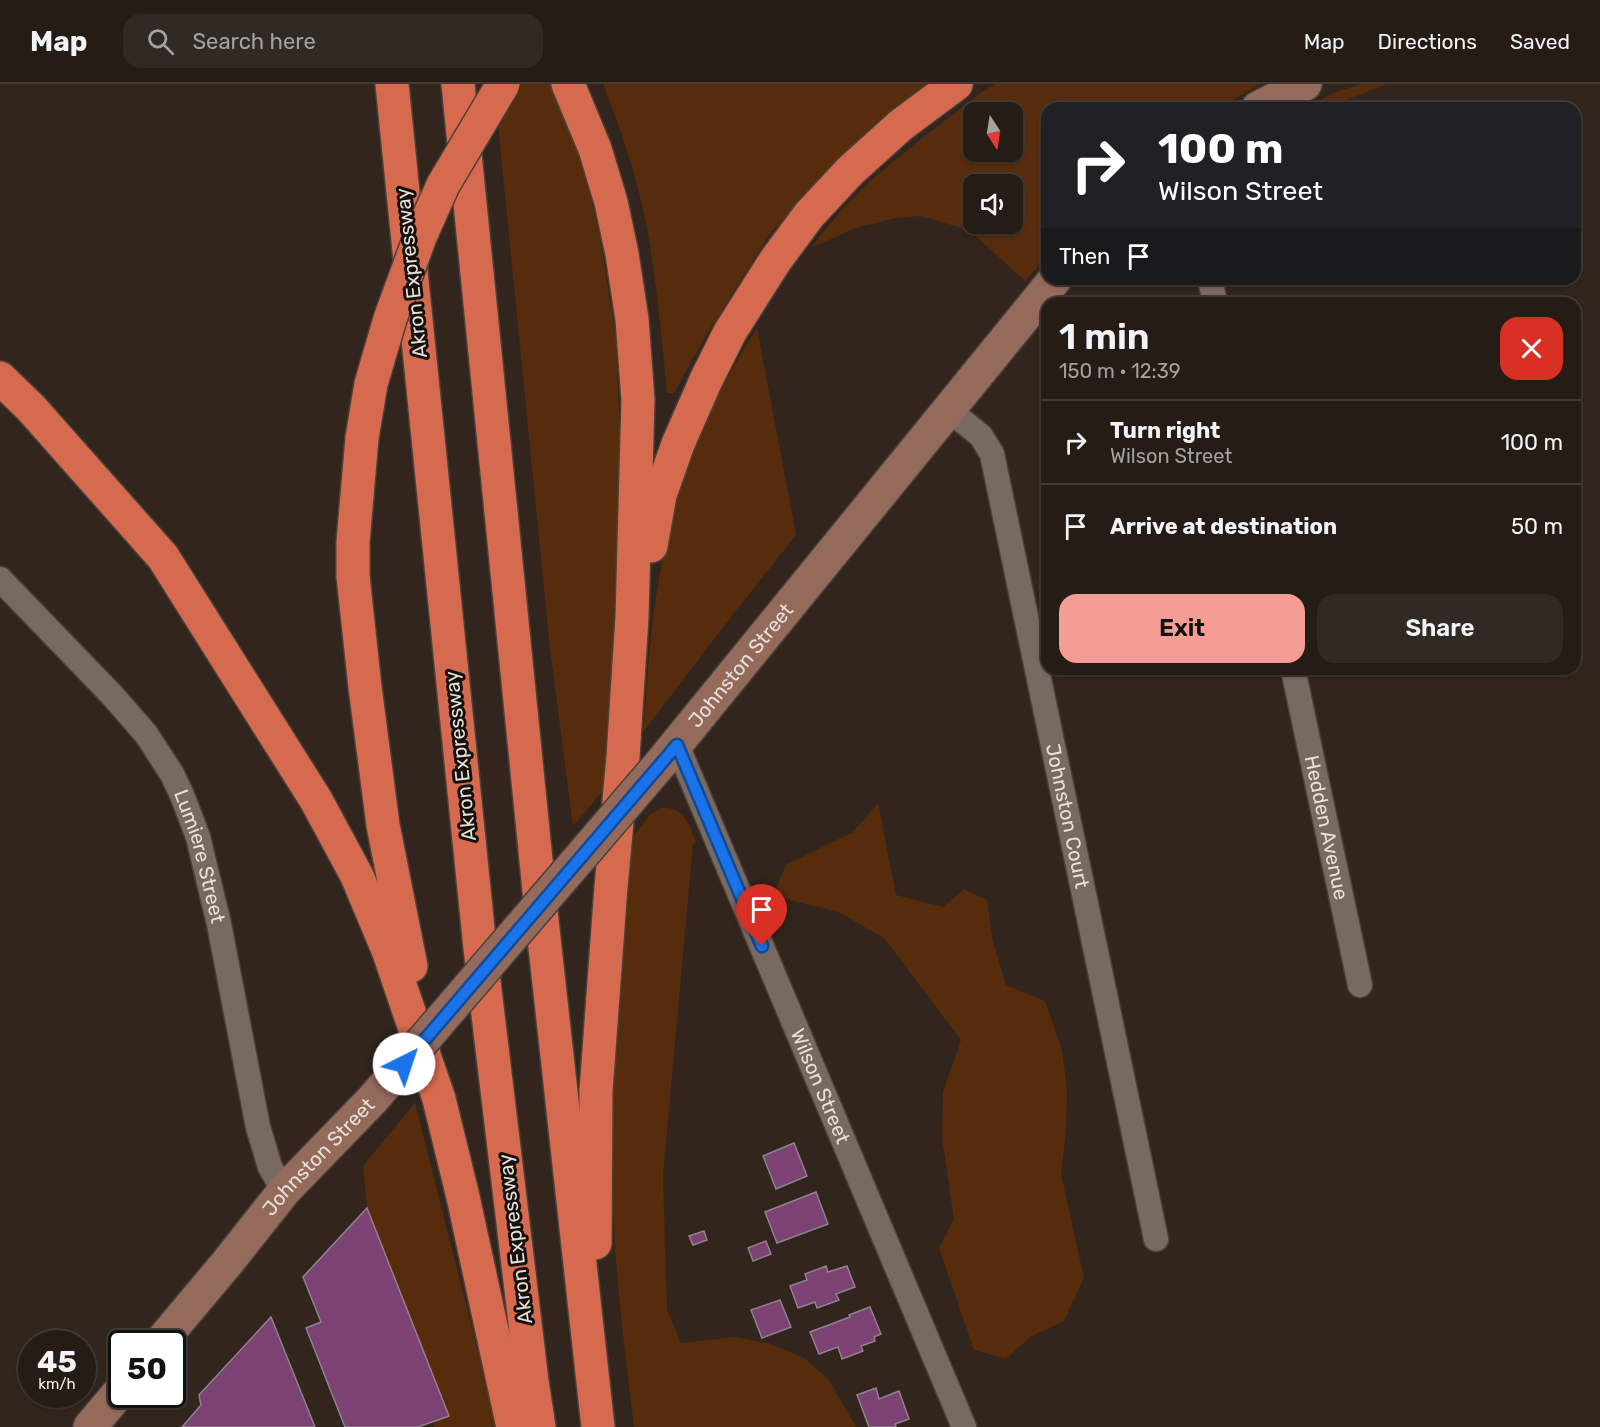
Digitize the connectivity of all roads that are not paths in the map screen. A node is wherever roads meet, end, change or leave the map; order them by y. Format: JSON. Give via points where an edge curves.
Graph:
{"nodes":[{"id":1,"x":392,"y":84,"type":"edge"},
{"id":2,"x":458,"y":84,"type":"edge"},
{"id":3,"x":503,"y":84,"type":"edge"},
{"id":4,"x":568,"y":84,"type":"edge"},
{"id":5,"x":956,"y":84,"type":"edge"},
{"id":6,"x":1305,"y":84,"type":"edge"},
{"id":7,"x":1270,"y":102,"type":"edge"},
{"id":8,"x":1051,"y":285,"type":"edge"},
{"id":9,"x":1041,"y":297,"type":"edge"},
{"id":10,"x":1041,"y":298,"type":"edge"},
{"id":11,"x":0,"y":378,"type":"edge"},
{"id":12,"x":950,"y":410,"type":"junction"},
{"id":13,"x":0,"y":579,"type":"edge"},
{"id":14,"x":632,"y":617,"type":"junction"},
{"id":15,"x":1294,"y":675,"type":"edge"},
{"id":16,"x":669,"y":754,"type":"junction"},
{"id":17,"x":1360,"y":985,"type":"dead end"},
{"id":18,"x":439,"y":1099,"type":"junction"},
{"id":19,"x":284,"y":1191,"type":"junction"},
{"id":20,"x":1156,"y":1239,"type":"dead end"},
{"id":21,"x":171,"y":1330,"type":"edge"},
{"id":22,"x":108,"y":1406,"type":"edge"},
{"id":23,"x":596,"y":1417,"type":"edge"},
{"id":24,"x":90,"y":1427,"type":"edge"},
{"id":25,"x":513,"y":1427,"type":"edge"},
{"id":26,"x":539,"y":1427,"type":"edge"},
{"id":27,"x":964,"y":1427,"type":"edge"}],
"edges":[{"from":1,"to":26,"type":"highway","name":"Akron Expressway","via":[[480,948]]},
{"from":2,"to":23,"type":"highway"},
{"from":3,"to":18,"type":"highway","bridge":true,"via":[[443,185],[390,319],[371,384],[362,438],[353,542],[353,576],[383,825]]},
{"from":4,"to":14,"type":"highway","via":[[595,149],[611,202],[632,319],[638,400]]},
{"from":5,"to":14,"type":"highway","via":[[850,171],[809,215],[730,332],[701,390],[660,495],[649,558]]},
{"from":6,"to":7,"type":"main road"},
{"from":8,"to":9,"type":"main road","name":"Johnston Street"},
{"from":10,"to":12,"type":"main road","name":"Johnston Street"},
{"from":11,"to":18,"type":"highway","via":[[163,557],[316,800],[357,876],[388,950]]},
{"from":12,"to":16,"type":"main road","name":"Johnston Street"},
{"from":12,"to":20,"type":"street","name":"Johnston Court","via":[[981,436],[992,454]]},
{"from":13,"to":19,"type":"street","name":"Lumiere Street","via":[[146,734],[182,795],[198,837],[219,924],[258,1127],[270,1167]]},
{"from":14,"to":23,"type":"highway","via":[[596,1091]]},
{"from":15,"to":17,"type":"street","name":"Hedden Avenue"},
{"from":16,"to":19,"type":"main road","name":"Johnston Street","bridge":true,"via":[[373,1099]]},
{"from":16,"to":27,"type":"street","name":"Wilson Street"},
{"from":18,"to":25,"type":"highway"},
{"from":19,"to":21,"type":"main road","name":"Johnston Street"},
{"from":22,"to":24,"type":"main road"}]}
